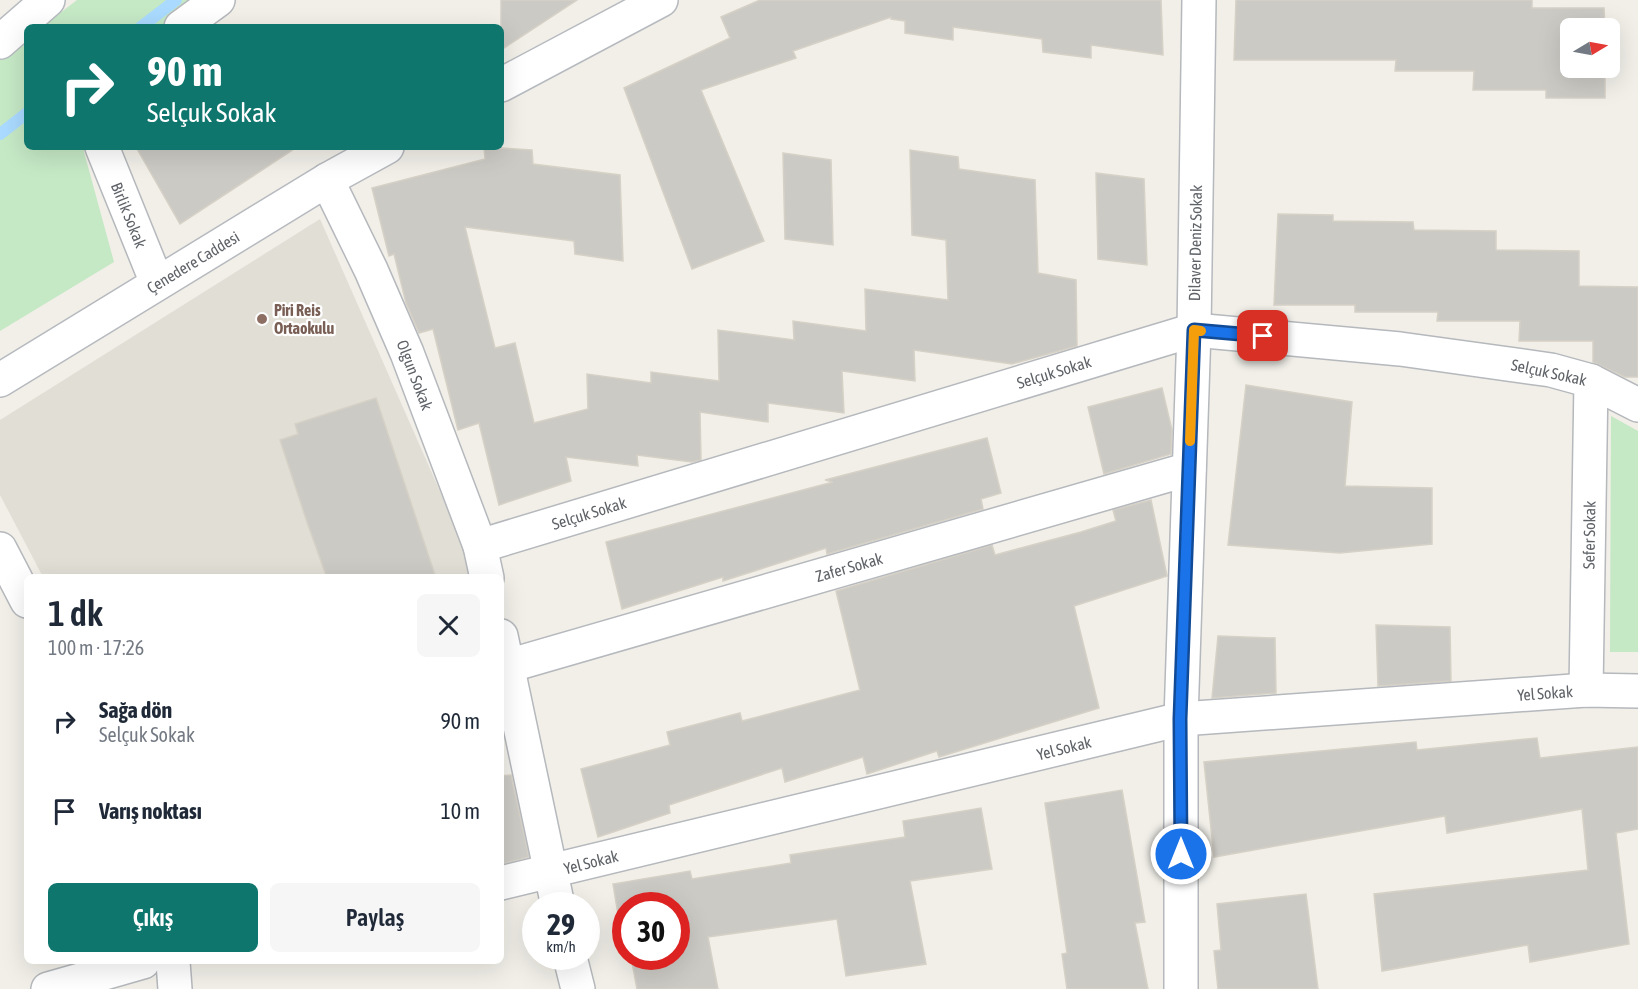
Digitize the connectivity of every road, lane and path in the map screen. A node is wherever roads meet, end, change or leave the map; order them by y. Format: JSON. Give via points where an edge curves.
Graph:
{"nodes":[{"id":1,"x":218,"y":0,"type":"edge"},
{"id":2,"x":661,"y":0,"type":"edge"},
{"id":3,"x":1199,"y":0,"type":"edge"},
{"id":4,"x":45,"y":1,"type":"edge"},
{"id":5,"x":185,"y":24,"type":"edge"},
{"id":6,"x":0,"y":42,"type":"edge"},
{"id":7,"x":504,"y":83,"type":"edge"},
{"id":8,"x":103,"y":150,"type":"edge"},
{"id":9,"x":382,"y":150,"type":"edge"},
{"id":10,"x":327,"y":180,"type":"junction"},
{"id":11,"x":157,"y":284,"type":"junction"},
{"id":12,"x":1194,"y":330,"type":"junction"},
{"id":13,"x":0,"y":380,"type":"edge"},
{"id":14,"x":1592,"y":381,"type":"junction"},
{"id":15,"x":1638,"y":405,"type":"edge"},
{"id":16,"x":1189,"y":469,"type":"junction"},
{"id":17,"x":480,"y":546,"type":"junction"},
{"id":18,"x":0,"y":549,"type":"edge"},
{"id":19,"x":486,"y":574,"type":"edge"},
{"id":20,"x":24,"y":595,"type":"edge"},
{"id":21,"x":505,"y":651,"type":"edge"},
{"id":22,"x":1586,"y":690,"type":"junction"},
{"id":23,"x":1638,"y":691,"type":"edge"},
{"id":24,"x":1180,"y":719,"type":"junction"},
{"id":25,"x":550,"y":872,"type":"junction"},
{"id":26,"x":504,"y":882,"type":"edge"},
{"id":27,"x":555,"y":892,"type":"edge"},
{"id":28,"x":136,"y":964,"type":"edge"},
{"id":29,"x":173,"y":964,"type":"edge"},
{"id":30,"x":573,"y":970,"type":"edge"},
{"id":31,"x":48,"y":989,"type":"edge"},
{"id":32,"x":175,"y":989,"type":"edge"},
{"id":33,"x":578,"y":989,"type":"edge"},
{"id":34,"x":1182,"y":989,"type":"edge"}],
"edges":[{"from":1,"to":5,"type":"street"},
{"from":2,"to":7,"type":"street"},
{"from":3,"to":12,"type":"street","name":"Dilaver Deniz Sokak"},
{"from":4,"to":6,"type":"street"},
{"from":8,"to":11,"type":"street","name":"Birlik Sokak"},
{"from":9,"to":10,"type":"street","name":"Çenedere Caddesi"},
{"from":10,"to":11,"type":"street","name":"Çenedere Caddesi"},
{"from":10,"to":17,"type":"street","name":"Olgun Sokak","via":[[407,353]]},
{"from":11,"to":13,"type":"street","name":"Çenedere Caddesi"},
{"from":12,"to":14,"type":"street","name":"Selçuk Sokak","via":[[1412,351],[1551,370]]},
{"from":12,"to":16,"type":"street","name":"Dilaver Deniz Sokak"},
{"from":12,"to":17,"type":"street","name":"Selçuk Sokak"},
{"from":14,"to":15,"type":"street","name":"Selçuk Sokak"},
{"from":14,"to":22,"type":"street","name":"Sefer Sokak"},
{"from":16,"to":21,"type":"street","name":"Zafer Sokak"},
{"from":16,"to":24,"type":"street","name":"Dilaver Deniz Sokak"},
{"from":17,"to":19,"type":"street","name":"Olgun Sokak"},
{"from":18,"to":20,"type":"street"},
{"from":21,"to":25,"type":"street"},
{"from":22,"to":23,"type":"street","name":"Yel Sokak"},
{"from":22,"to":24,"type":"street","name":"Yel Sokak"},
{"from":24,"to":25,"type":"street","name":"Yel Sokak"},
{"from":24,"to":34,"type":"street","name":"Dilaver Deniz Sokak"},
{"from":25,"to":26,"type":"street","name":"Yel Sokak"},
{"from":25,"to":27,"type":"street"},
{"from":28,"to":31,"type":"street"},
{"from":29,"to":32,"type":"street"},
{"from":30,"to":33,"type":"street"}]}
